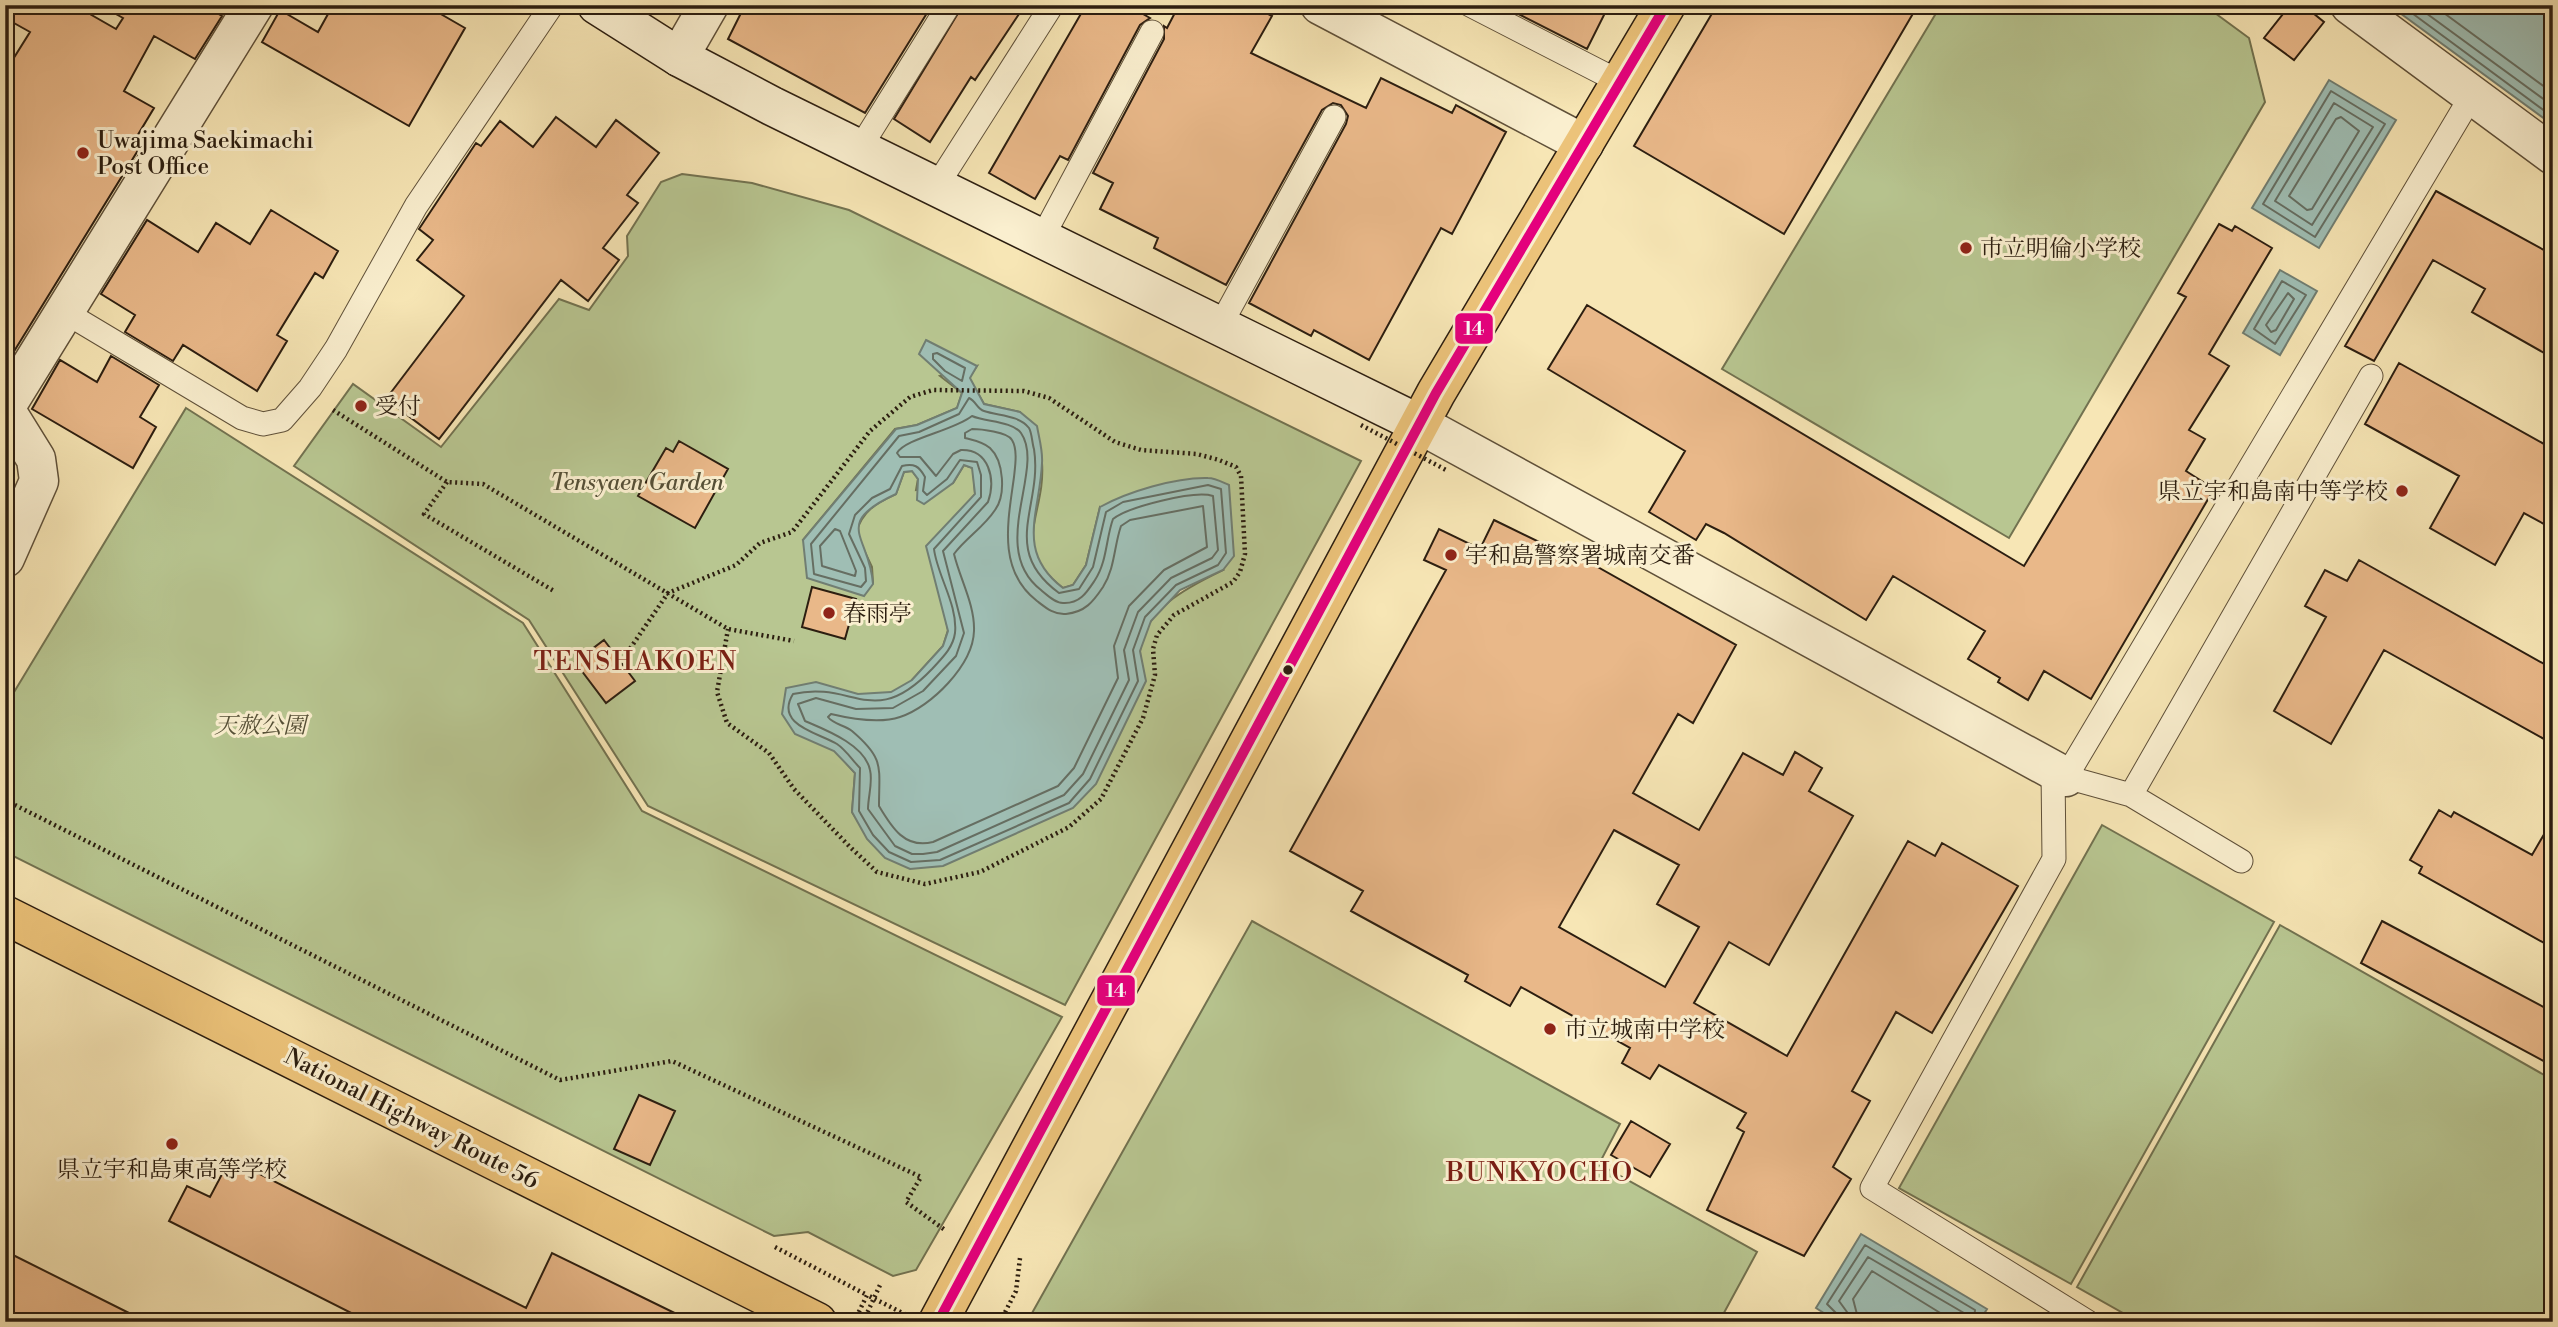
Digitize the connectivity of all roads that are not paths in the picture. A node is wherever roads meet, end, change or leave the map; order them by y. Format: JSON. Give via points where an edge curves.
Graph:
{"nodes":[{"id":1,"x":552,"y":5,"type":"edge"},
{"id":2,"x":597,"y":5,"type":"edge"},
{"id":3,"x":709,"y":5,"type":"edge"},
{"id":4,"x":949,"y":5,"type":"edge"},
{"id":5,"x":1052,"y":5,"type":"edge"},
{"id":6,"x":1321,"y":5,"type":"edge"},
{"id":7,"x":1470,"y":5,"type":"edge"},
{"id":8,"x":1666,"y":5,"type":"edge"},
{"id":9,"x":2350,"y":5,"type":"edge"},
{"id":10,"x":245,"y":8,"type":"edge"},
{"id":11,"x":1152,"y":32,"type":"dead end"},
{"id":12,"x":679,"y":57,"type":"junction"},
{"id":13,"x":1620,"y":82,"type":"junction"},
{"id":14,"x":2472,"y":95,"type":"junction"},
{"id":15,"x":1334,"y":117,"type":"dead end"},
{"id":16,"x":1584,"y":144,"type":"junction"},
{"id":17,"x":860,"y":148,"type":"junction"},
{"id":18,"x":2553,"y":155,"type":"edge"},
{"id":19,"x":936,"y":187,"type":"junction"},
{"id":20,"x":1042,"y":239,"type":"junction"},
{"id":21,"x":63,"y":311,"type":"junction"},
{"id":22,"x":1220,"y":326,"type":"junction"},
{"id":23,"x":2371,"y":376,"type":"dead end"},
{"id":24,"x":5,"y":409,"type":"edge"},
{"id":25,"x":1419,"y":424,"type":"junction"},
{"id":26,"x":5,"y":558,"type":"edge"},
{"id":27,"x":2060,"y":774,"type":"junction"},
{"id":28,"x":2132,"y":796,"type":"junction"},
{"id":29,"x":2241,"y":861,"type":"dead end"},
{"id":30,"x":5,"y":915,"type":"edge"},
{"id":31,"x":817,"y":1322,"type":"edge"},
{"id":32,"x":938,"y":1322,"type":"edge"},
{"id":33,"x":2088,"y":1322,"type":"edge"}],
"edges":[{"from":1,"to":21,"type":"lane","via":[[416,206],[336,349],[282,419],[263,424],[242,418]]},
{"from":2,"to":12,"type":"street"},
{"from":3,"to":12,"type":"street"},
{"from":4,"to":17,"type":"lane"},
{"from":5,"to":19,"type":"lane"},
{"from":6,"to":16,"type":"street"},
{"from":7,"to":13,"type":"lane"},
{"from":8,"to":13,"type":"highway"},
{"from":9,"to":14,"type":"street"},
{"from":10,"to":21,"type":"street"},
{"from":11,"to":20,"type":"lane"},
{"from":12,"to":17,"type":"street"},
{"from":13,"to":16,"type":"highway"},
{"from":14,"to":18,"type":"street"},
{"from":14,"to":27,"type":"lane"},
{"from":15,"to":22,"type":"lane"},
{"from":16,"to":25,"type":"highway"},
{"from":17,"to":19,"type":"street"},
{"from":19,"to":20,"type":"street"},
{"from":20,"to":22,"type":"street"},
{"from":21,"to":24,"type":"street"},
{"from":22,"to":25,"type":"street"},
{"from":23,"to":28,"type":"lane"},
{"from":24,"to":26,"type":"street","via":[[36,459],[39,481]]},
{"from":25,"to":27,"type":"street"},
{"from":25,"to":32,"type":"highway"},
{"from":27,"to":28,"type":"lane"},
{"from":27,"to":33,"type":"lane","via":[[2054,859],[1872,1188]]},
{"from":28,"to":29,"type":"lane"},
{"from":30,"to":31,"type":"highway","name":"National Highway Route 56"}]}
